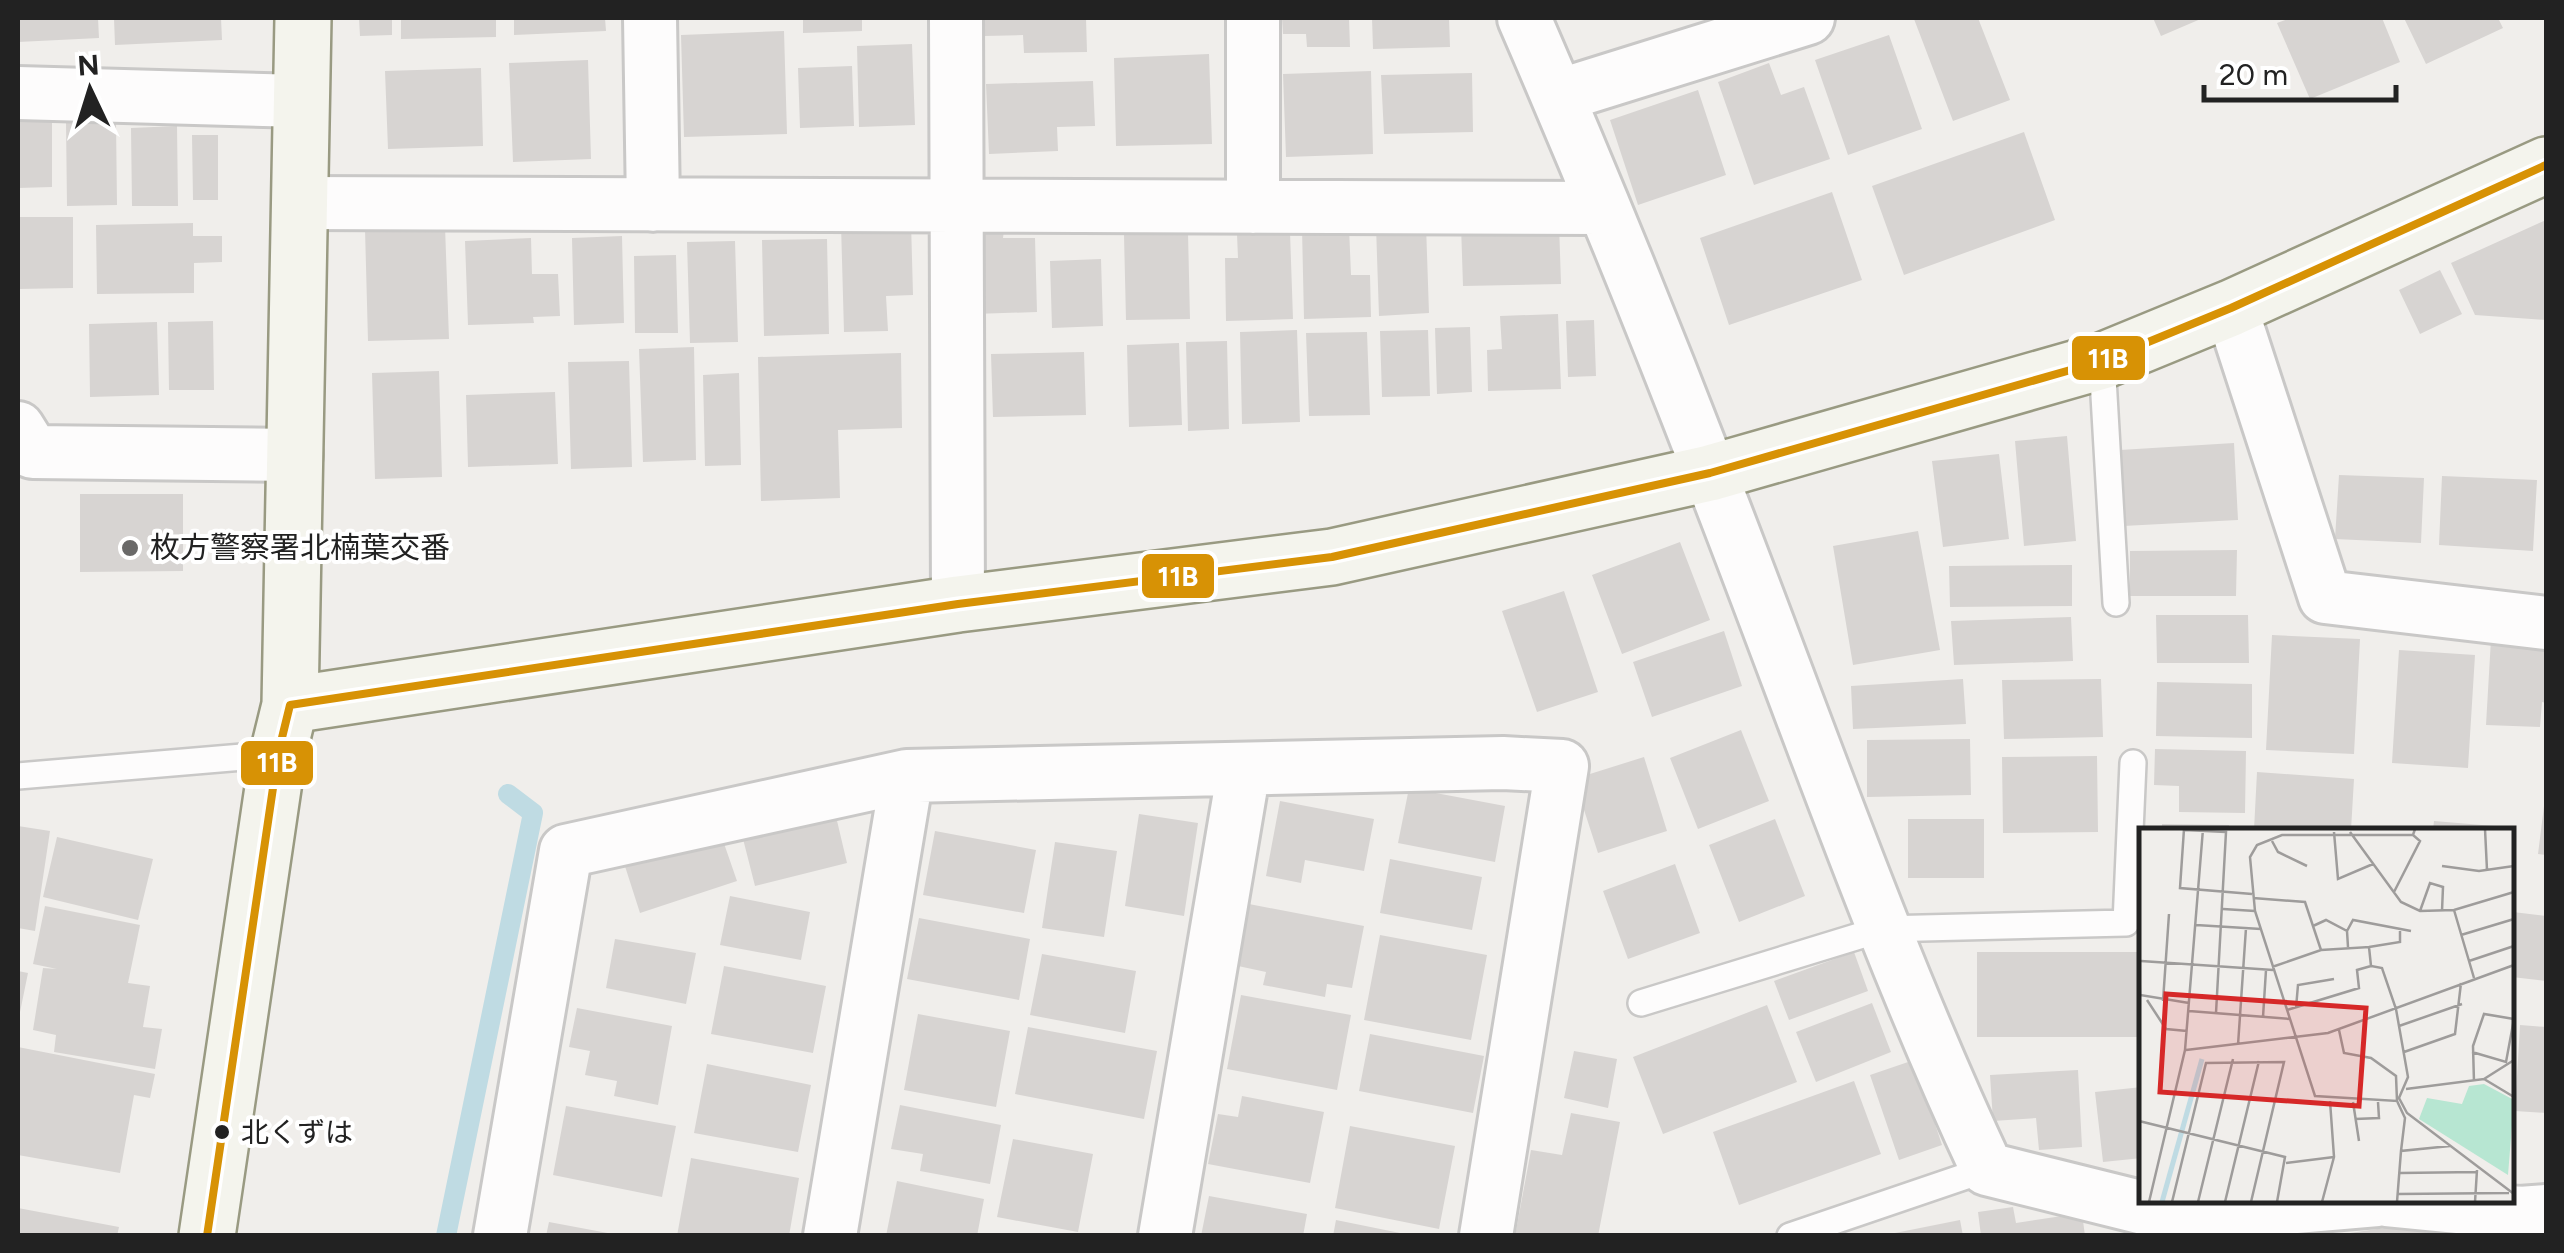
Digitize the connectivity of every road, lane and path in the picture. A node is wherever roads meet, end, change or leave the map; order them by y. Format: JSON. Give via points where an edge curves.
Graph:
{"nodes":[{"id":1,"x":303,"y":18,"type":"edge"},
{"id":2,"x":650,"y":18,"type":"edge"},
{"id":3,"x":956,"y":18,"type":"edge"},
{"id":4,"x":1254,"y":18,"type":"edge"},
{"id":5,"x":1524,"y":18,"type":"edge"},
{"id":6,"x":1808,"y":18,"type":"edge"},
{"id":7,"x":1672,"y":39,"type":"edge"},
{"id":8,"x":18,"y":93,"type":"edge"},
{"id":9,"x":1558,"y":96,"type":"junction"},
{"id":10,"x":302,"y":101,"type":"junction"},
{"id":11,"x":2546,"y":165,"type":"edge"},
{"id":12,"x":300,"y":203,"type":"junction"},
{"id":13,"x":653,"y":205,"type":"junction"},
{"id":14,"x":956,"y":206,"type":"junction"},
{"id":15,"x":1254,"y":207,"type":"junction"},
{"id":16,"x":1604,"y":208,"type":"junction"},
{"id":17,"x":2231,"y":308,"type":"junction"},
{"id":18,"x":2102,"y":361,"type":"junction"},
{"id":19,"x":18,"y":428,"type":"edge"},
{"id":20,"x":296,"y":455,"type":"junction"},
{"id":21,"x":1710,"y":473,"type":"junction"},
{"id":22,"x":2116,"y":603,"type":"dead end"},
{"id":23,"x":958,"y":604,"type":"junction"},
{"id":24,"x":2546,"y":624,"type":"edge"},
{"id":25,"x":284,"y":730,"type":"junction"},
{"id":26,"x":2133,"y":763,"type":"dead end"},
{"id":27,"x":1244,"y":769,"type":"junction"},
{"id":28,"x":18,"y":776,"type":"edge"},
{"id":29,"x":907,"y":776,"type":"junction"},
{"id":30,"x":1882,"y":929,"type":"junction"},
{"id":31,"x":1641,"y":1004,"type":"dead end"},
{"id":32,"x":1987,"y":1169,"type":"junction"},
{"id":33,"x":2354,"y":1203,"type":"edge"},
{"id":34,"x":2399,"y":1203,"type":"edge"},
{"id":35,"x":2546,"y":1211,"type":"edge"},
{"id":36,"x":2478,"y":1222,"type":"edge"},
{"id":37,"x":2180,"y":1226,"type":"edge"},
{"id":38,"x":207,"y":1236,"type":"edge"},
{"id":39,"x":500,"y":1236,"type":"edge"},
{"id":40,"x":830,"y":1236,"type":"edge"},
{"id":41,"x":1165,"y":1236,"type":"edge"},
{"id":42,"x":1486,"y":1236,"type":"edge"},
{"id":43,"x":1790,"y":1236,"type":"edge"}],
"edges":[{"from":1,"to":10,"type":"street"},
{"from":2,"to":13,"type":"street"},
{"from":3,"to":14,"type":"street"},
{"from":4,"to":15,"type":"street"},
{"from":5,"to":9,"type":"street"},
{"from":6,"to":7,"type":"street"},
{"from":7,"to":9,"type":"street"},
{"from":8,"to":10,"type":"street"},
{"from":9,"to":16,"type":"street"},
{"from":10,"to":12,"type":"street"},
{"from":11,"to":17,"type":"street"},
{"from":12,"to":13,"type":"street"},
{"from":12,"to":20,"type":"street"},
{"from":13,"to":14,"type":"street"},
{"from":14,"to":15,"type":"street"},
{"from":14,"to":23,"type":"street"},
{"from":15,"to":16,"type":"street"},
{"from":16,"to":21,"type":"street"},
{"from":17,"to":18,"type":"street"},
{"from":17,"to":24,"type":"street","via":[[2325,597]]},
{"from":18,"to":21,"type":"street"},
{"from":18,"to":22,"type":"lane"},
{"from":19,"to":20,"type":"street","via":[[33,452]]},
{"from":20,"to":25,"type":"street"},
{"from":21,"to":23,"type":"street","via":[[1332,557]]},
{"from":21,"to":30,"type":"street"},
{"from":23,"to":25,"type":"street"},
{"from":25,"to":28,"type":"lane"},
{"from":25,"to":38,"type":"street"},
{"from":26,"to":30,"type":"lane","via":[[2126,922]]},
{"from":27,"to":29,"type":"street"},
{"from":27,"to":41,"type":"street"},
{"from":27,"to":42,"type":"street","via":[[1562,766]]},
{"from":29,"to":39,"type":"street","via":[[566,851]]},
{"from":29,"to":40,"type":"street"},
{"from":30,"to":31,"type":"lane"},
{"from":30,"to":32,"type":"street"},
{"from":32,"to":37,"type":"street"},
{"from":32,"to":43,"type":"lane"},
{"from":33,"to":37,"type":"street"},
{"from":34,"to":36,"type":"street"},
{"from":35,"to":36,"type":"street"}]}
